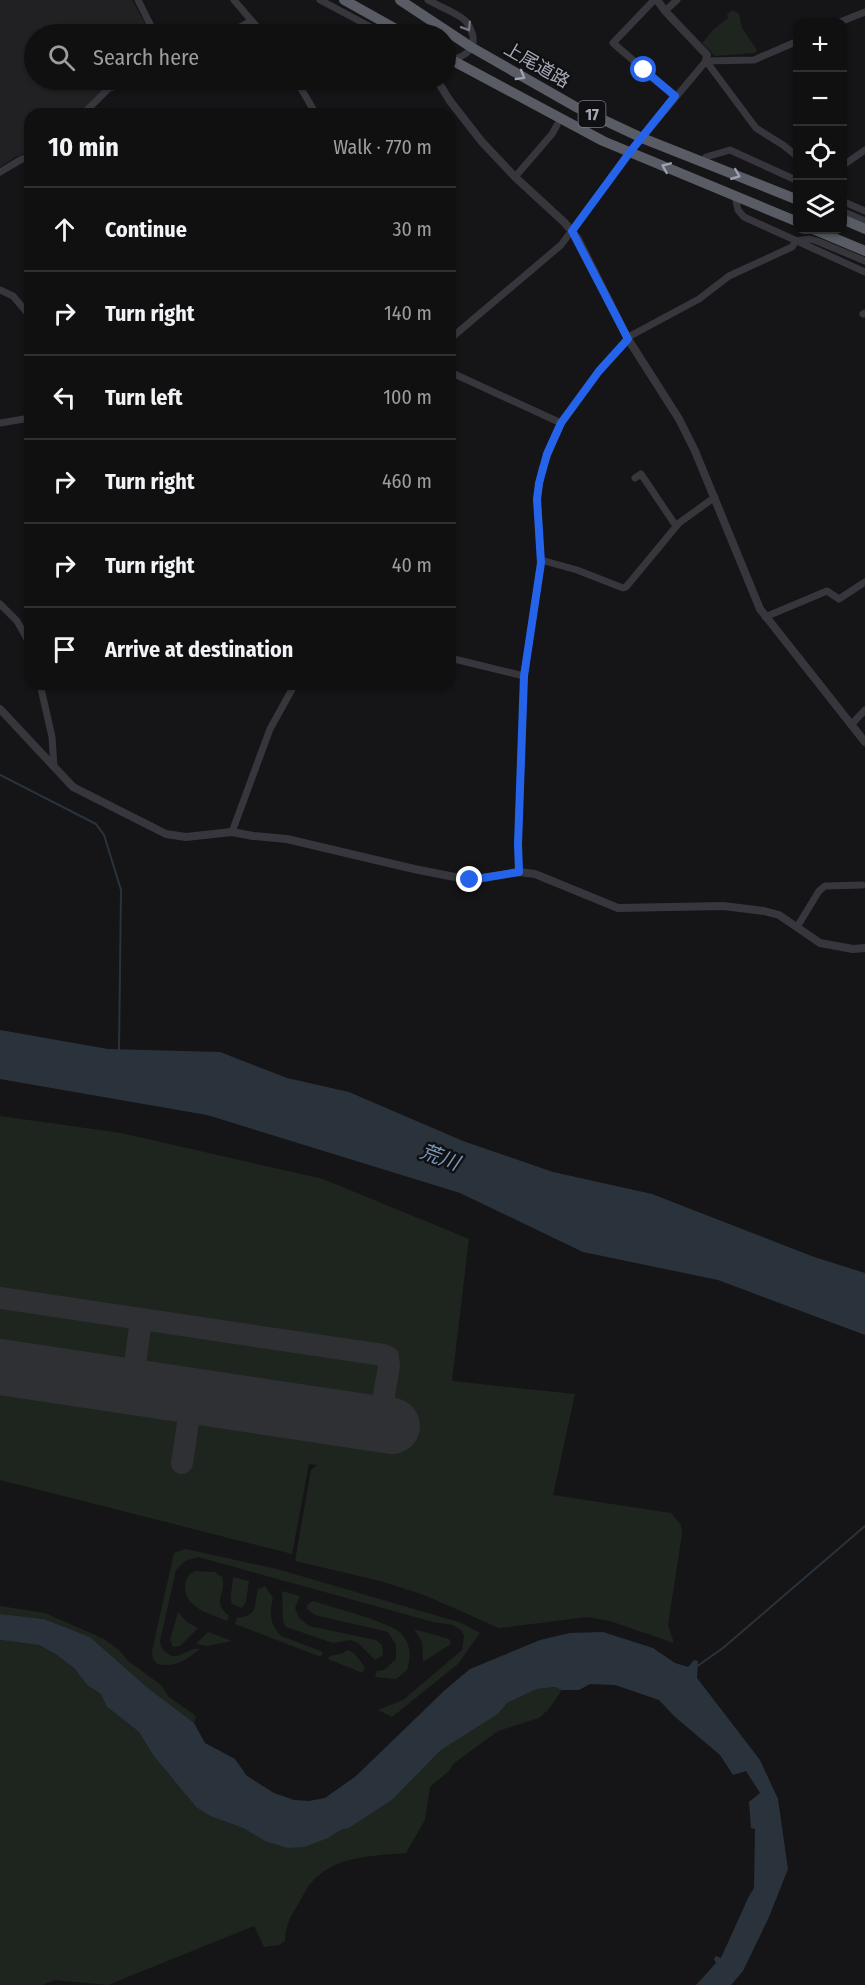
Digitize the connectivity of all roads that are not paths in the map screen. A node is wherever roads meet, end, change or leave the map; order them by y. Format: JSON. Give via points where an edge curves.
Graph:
{"nodes":[{"id":1,"x":138,"y":0,"type":"edge"},
{"id":2,"x":234,"y":0,"type":"edge"},
{"id":3,"x":320,"y":0,"type":"edge"},
{"id":4,"x":344,"y":0,"type":"edge"},
{"id":5,"x":400,"y":0,"type":"edge"},
{"id":6,"x":428,"y":0,"type":"edge"},
{"id":7,"x":656,"y":0,"type":"edge"},
{"id":8,"x":677,"y":0,"type":"edge"},
{"id":9,"x":665,"y":11,"type":"junction"},
{"id":10,"x":865,"y":12,"type":"edge"},
{"id":11,"x":847,"y":19,"type":"edge"},
{"id":12,"x":251,"y":21,"type":"junction"},
{"id":13,"x":150,"y":24,"type":"edge"},
{"id":14,"x":245,"y":24,"type":"edge"},
{"id":15,"x":254,"y":24,"type":"edge"},
{"id":16,"x":365,"y":24,"type":"edge"},
{"id":17,"x":387,"y":24,"type":"edge"},
{"id":18,"x":437,"y":24,"type":"edge"},
{"id":19,"x":456,"y":37,"type":"edge"},
{"id":20,"x":793,"y":43,"type":"edge"},
{"id":21,"x":472,"y":47,"type":"junction"},
{"id":22,"x":456,"y":58,"type":"edge"},
{"id":23,"x":706,"y":61,"type":"junction"},
{"id":24,"x":456,"y":63,"type":"edge"},
{"id":25,"x":107,"y":90,"type":"edge"},
{"id":26,"x":302,"y":90,"type":"edge"},
{"id":27,"x":444,"y":90,"type":"edge"},
{"id":28,"x":675,"y":96,"type":"junction"},
{"id":29,"x":89,"y":108,"type":"edge"},
{"id":30,"x":312,"y":108,"type":"edge"},
{"id":31,"x":557,"y":125,"type":"dead end"},
{"id":32,"x":642,"y":138,"type":"junction"},
{"id":33,"x":865,"y":150,"type":"edge"},
{"id":34,"x":630,"y":152,"type":"junction"},
{"id":35,"x":793,"y":153,"type":"edge"},
{"id":36,"x":24,"y":159,"type":"edge"},
{"id":37,"x":702,"y":162,"type":"junction"},
{"id":38,"x":847,"y":163,"type":"edge"},
{"id":39,"x":0,"y":172,"type":"edge"},
{"id":40,"x":514,"y":177,"type":"junction"},
{"id":41,"x":796,"y":180,"type":"edge"},
{"id":42,"x":735,"y":196,"type":"junction"},
{"id":43,"x":793,"y":198,"type":"edge"},
{"id":44,"x":847,"y":203,"type":"edge"},
{"id":45,"x":865,"y":211,"type":"edge"},
{"id":46,"x":847,"y":213,"type":"edge"},
{"id":47,"x":793,"y":220,"type":"edge"},
{"id":48,"x":847,"y":221,"type":"edge"},
{"id":49,"x":865,"y":221,"type":"edge"},
{"id":50,"x":865,"y":229,"type":"edge"},
{"id":51,"x":572,"y":231,"type":"junction"},
{"id":52,"x":825,"y":234,"type":"edge"},
{"id":53,"x":796,"y":241,"type":"junction"},
{"id":54,"x":865,"y":251,"type":"edge"},
{"id":55,"x":865,"y":261,"type":"edge"},
{"id":56,"x":865,"y":272,"type":"edge"},
{"id":57,"x":0,"y":290,"type":"edge"},
{"id":58,"x":24,"y":309,"type":"edge"},
{"id":59,"x":456,"y":333,"type":"edge"},
{"id":60,"x":628,"y":339,"type":"junction"},
{"id":61,"x":456,"y":375,"type":"edge"},
{"id":62,"x":24,"y":419,"type":"edge"},
{"id":63,"x":0,"y":423,"type":"edge"},
{"id":64,"x":561,"y":423,"type":"junction"},
{"id":65,"x":635,"y":478,"type":"dead end"},
{"id":66,"x":715,"y":497,"type":"junction"},
{"id":67,"x":676,"y":526,"type":"junction"},
{"id":68,"x":541,"y":560,"type":"junction"},
{"id":69,"x":865,"y":582,"type":"edge"},
{"id":70,"x":0,"y":604,"type":"edge"},
{"id":71,"x":765,"y":617,"type":"junction"},
{"id":72,"x":24,"y":634,"type":"edge"},
{"id":73,"x":456,"y":659,"type":"edge"},
{"id":74,"x":524,"y":676,"type":"junction"},
{"id":75,"x":41,"y":690,"type":"edge"},
{"id":76,"x":292,"y":690,"type":"edge"},
{"id":77,"x":0,"y":709,"type":"edge"},
{"id":78,"x":865,"y":710,"type":"edge"},
{"id":79,"x":851,"y":725,"type":"junction"},
{"id":80,"x":865,"y":742,"type":"edge"},
{"id":81,"x":54,"y":767,"type":"junction"},
{"id":82,"x":232,"y":832,"type":"junction"},
{"id":83,"x":519,"y":872,"type":"junction"},
{"id":84,"x":864,"y":885,"type":"edge"},
{"id":85,"x":797,"y":927,"type":"junction"},
{"id":86,"x":865,"y":948,"type":"edge"}],
"edges":[{"from":1,"to":13,"type":"street"},
{"from":2,"to":12,"type":"street"},
{"from":3,"to":16,"type":"street"},
{"from":4,"to":17,"type":"highway"},
{"from":5,"to":18,"type":"highway","name":"上尾道路","number":"17"},
{"from":6,"to":21,"type":"street","one_way":true,"via":[[467,22]]},
{"from":7,"to":9,"type":"street"},
{"from":7,"to":28,"type":"street","via":[[613,43]]},
{"from":8,"to":9,"type":"street"},
{"from":9,"to":23,"type":"street","via":[[707,55]]},
{"from":10,"to":11,"type":"street"},
{"from":12,"to":14,"type":"street"},
{"from":12,"to":15,"type":"street"},
{"from":19,"to":21,"type":"highway","name":"上尾道路","number":"17"},
{"from":20,"to":23,"type":"street","via":[[754,60]]},
{"from":21,"to":22,"type":"street"},
{"from":21,"to":32,"type":"highway","name":"上尾道路","number":"17","one_way":true,"via":[[576,107]]},
{"from":23,"to":28,"type":"street"},
{"from":23,"to":35,"type":"street","via":[[756,128]]},
{"from":24,"to":34,"type":"highway","name":"上尾道路","number":"17"},
{"from":25,"to":29,"type":"street"},
{"from":26,"to":30,"type":"street"},
{"from":27,"to":40,"type":"street"},
{"from":28,"to":32,"type":"street"},
{"from":31,"to":40,"type":"street"},
{"from":32,"to":34,"type":"street"},
{"from":32,"to":37,"type":"highway","name":"上尾道路","number":"17"},
{"from":33,"to":38,"type":"street"},
{"from":42,"to":34,"type":"highway","name":"上尾道路","number":"17","one_way":true},
{"from":34,"to":51,"type":"street"},
{"from":36,"to":39,"type":"street"},
{"from":37,"to":41,"type":"street","via":[[706,157],[730,150]]},
{"from":37,"to":43,"type":"highway","name":"上尾道路","number":"17","one_way":true},
{"from":40,"to":51,"type":"street"},
{"from":42,"to":47,"type":"highway","name":"上尾道路","number":"17"},
{"from":42,"to":53,"type":"street","via":[[744,218]]},
{"from":44,"to":45,"type":"street"},
{"from":46,"to":49,"type":"street"},
{"from":48,"to":50,"type":"highway"},
{"from":51,"to":59,"type":"street","via":[[561,245]]},
{"from":51,"to":60,"type":"street"},
{"from":52,"to":54,"type":"highway"},
{"from":53,"to":55,"type":"street","via":[[817,241]]},
{"from":53,"to":56,"type":"street"},
{"from":53,"to":60,"type":"street","via":[[792,247],[729,276],[699,299]]},
{"from":57,"to":58,"type":"street"},
{"from":60,"to":64,"type":"street"},
{"from":60,"to":66,"type":"street","via":[[679,419]]},
{"from":61,"to":64,"type":"street"},
{"from":62,"to":63,"type":"street"},
{"from":64,"to":68,"type":"street","via":[[539,483]]},
{"from":65,"to":67,"type":"street","via":[[641,474]]},
{"from":66,"to":67,"type":"street"},
{"from":66,"to":71,"type":"street"},
{"from":67,"to":68,"type":"street","via":[[623,588]]},
{"from":68,"to":74,"type":"street"},
{"from":69,"to":71,"type":"street","via":[[839,599],[827,591]]},
{"from":70,"to":72,"type":"street"},
{"from":71,"to":79,"type":"street"},
{"from":73,"to":74,"type":"street"},
{"from":74,"to":83,"type":"street"},
{"from":75,"to":81,"type":"street"},
{"from":76,"to":82,"type":"street","via":[[270,729]]},
{"from":77,"to":81,"type":"street"},
{"from":78,"to":79,"type":"street"},
{"from":79,"to":80,"type":"street"},
{"from":81,"to":82,"type":"street","via":[[73,787],[166,834],[186,837]]},
{"from":82,"to":83,"type":"street","via":[[287,838],[470,880]]},
{"from":83,"to":85,"type":"street","via":[[554,880],[618,908],[723,906],[779,915]]},
{"from":84,"to":85,"type":"street","via":[[825,886]]},
{"from":85,"to":86,"type":"street","via":[[820,943]]}]}
